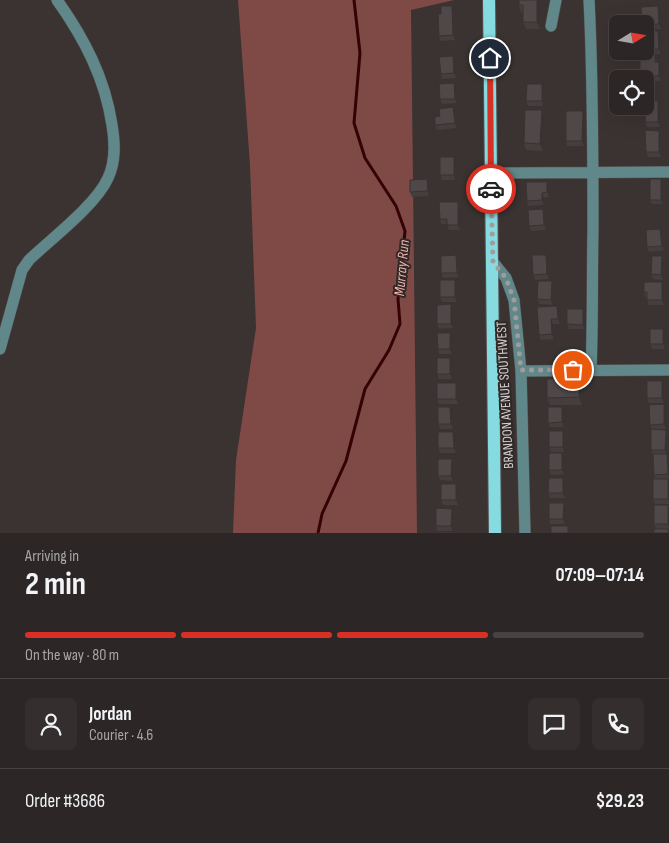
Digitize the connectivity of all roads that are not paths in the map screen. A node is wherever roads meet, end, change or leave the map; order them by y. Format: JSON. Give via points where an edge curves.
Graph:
{"nodes":[{"id":1,"x":57,"y":0,"type":"edge"},
{"id":2,"x":489,"y":0,"type":"edge"},
{"id":3,"x":556,"y":0,"type":"edge"},
{"id":4,"x":589,"y":0,"type":"edge"},
{"id":5,"x":551,"y":26,"type":"dead end"},
{"id":6,"x":593,"y":172,"type":"junction"},
{"id":7,"x":669,"y":172,"type":"edge"},
{"id":8,"x":491,"y":173,"type":"junction"},
{"id":9,"x":493,"y":262,"type":"junction"},
{"id":10,"x":0,"y":349,"type":"edge"},
{"id":11,"x":521,"y":370,"type":"junction"},
{"id":12,"x":591,"y":370,"type":"junction"},
{"id":13,"x":669,"y":370,"type":"edge"},
{"id":14,"x":495,"y":533,"type":"edge"},
{"id":15,"x":525,"y":533,"type":"edge"}],
"edges":[{"from":1,"to":10,"type":"street","via":[[90,52],[104,88],[114,137],[112,167],[108,179],[89,204],[22,270]]},
{"from":2,"to":8,"type":"main road","name":"BRANDON AVENUE SOUTHWEST"},
{"from":3,"to":5,"type":"street"},
{"from":4,"to":6,"type":"street"},
{"from":6,"to":7,"type":"street"},
{"from":6,"to":8,"type":"street"},
{"from":6,"to":12,"type":"street"},
{"from":8,"to":9,"type":"main road","name":"BRANDON AVENUE SOUTHWEST"},
{"from":9,"to":11,"type":"street","name":"BRANDON AVENUE SOUTHWEST","via":[[506,278],[514,300]]},
{"from":9,"to":14,"type":"main road","name":"BRANDON AVENUE SOUTHWEST"},
{"from":11,"to":12,"type":"street"},
{"from":11,"to":15,"type":"street","name":"BRANDON AVENUE SOUTHWEST"},
{"from":12,"to":13,"type":"street"}]}
